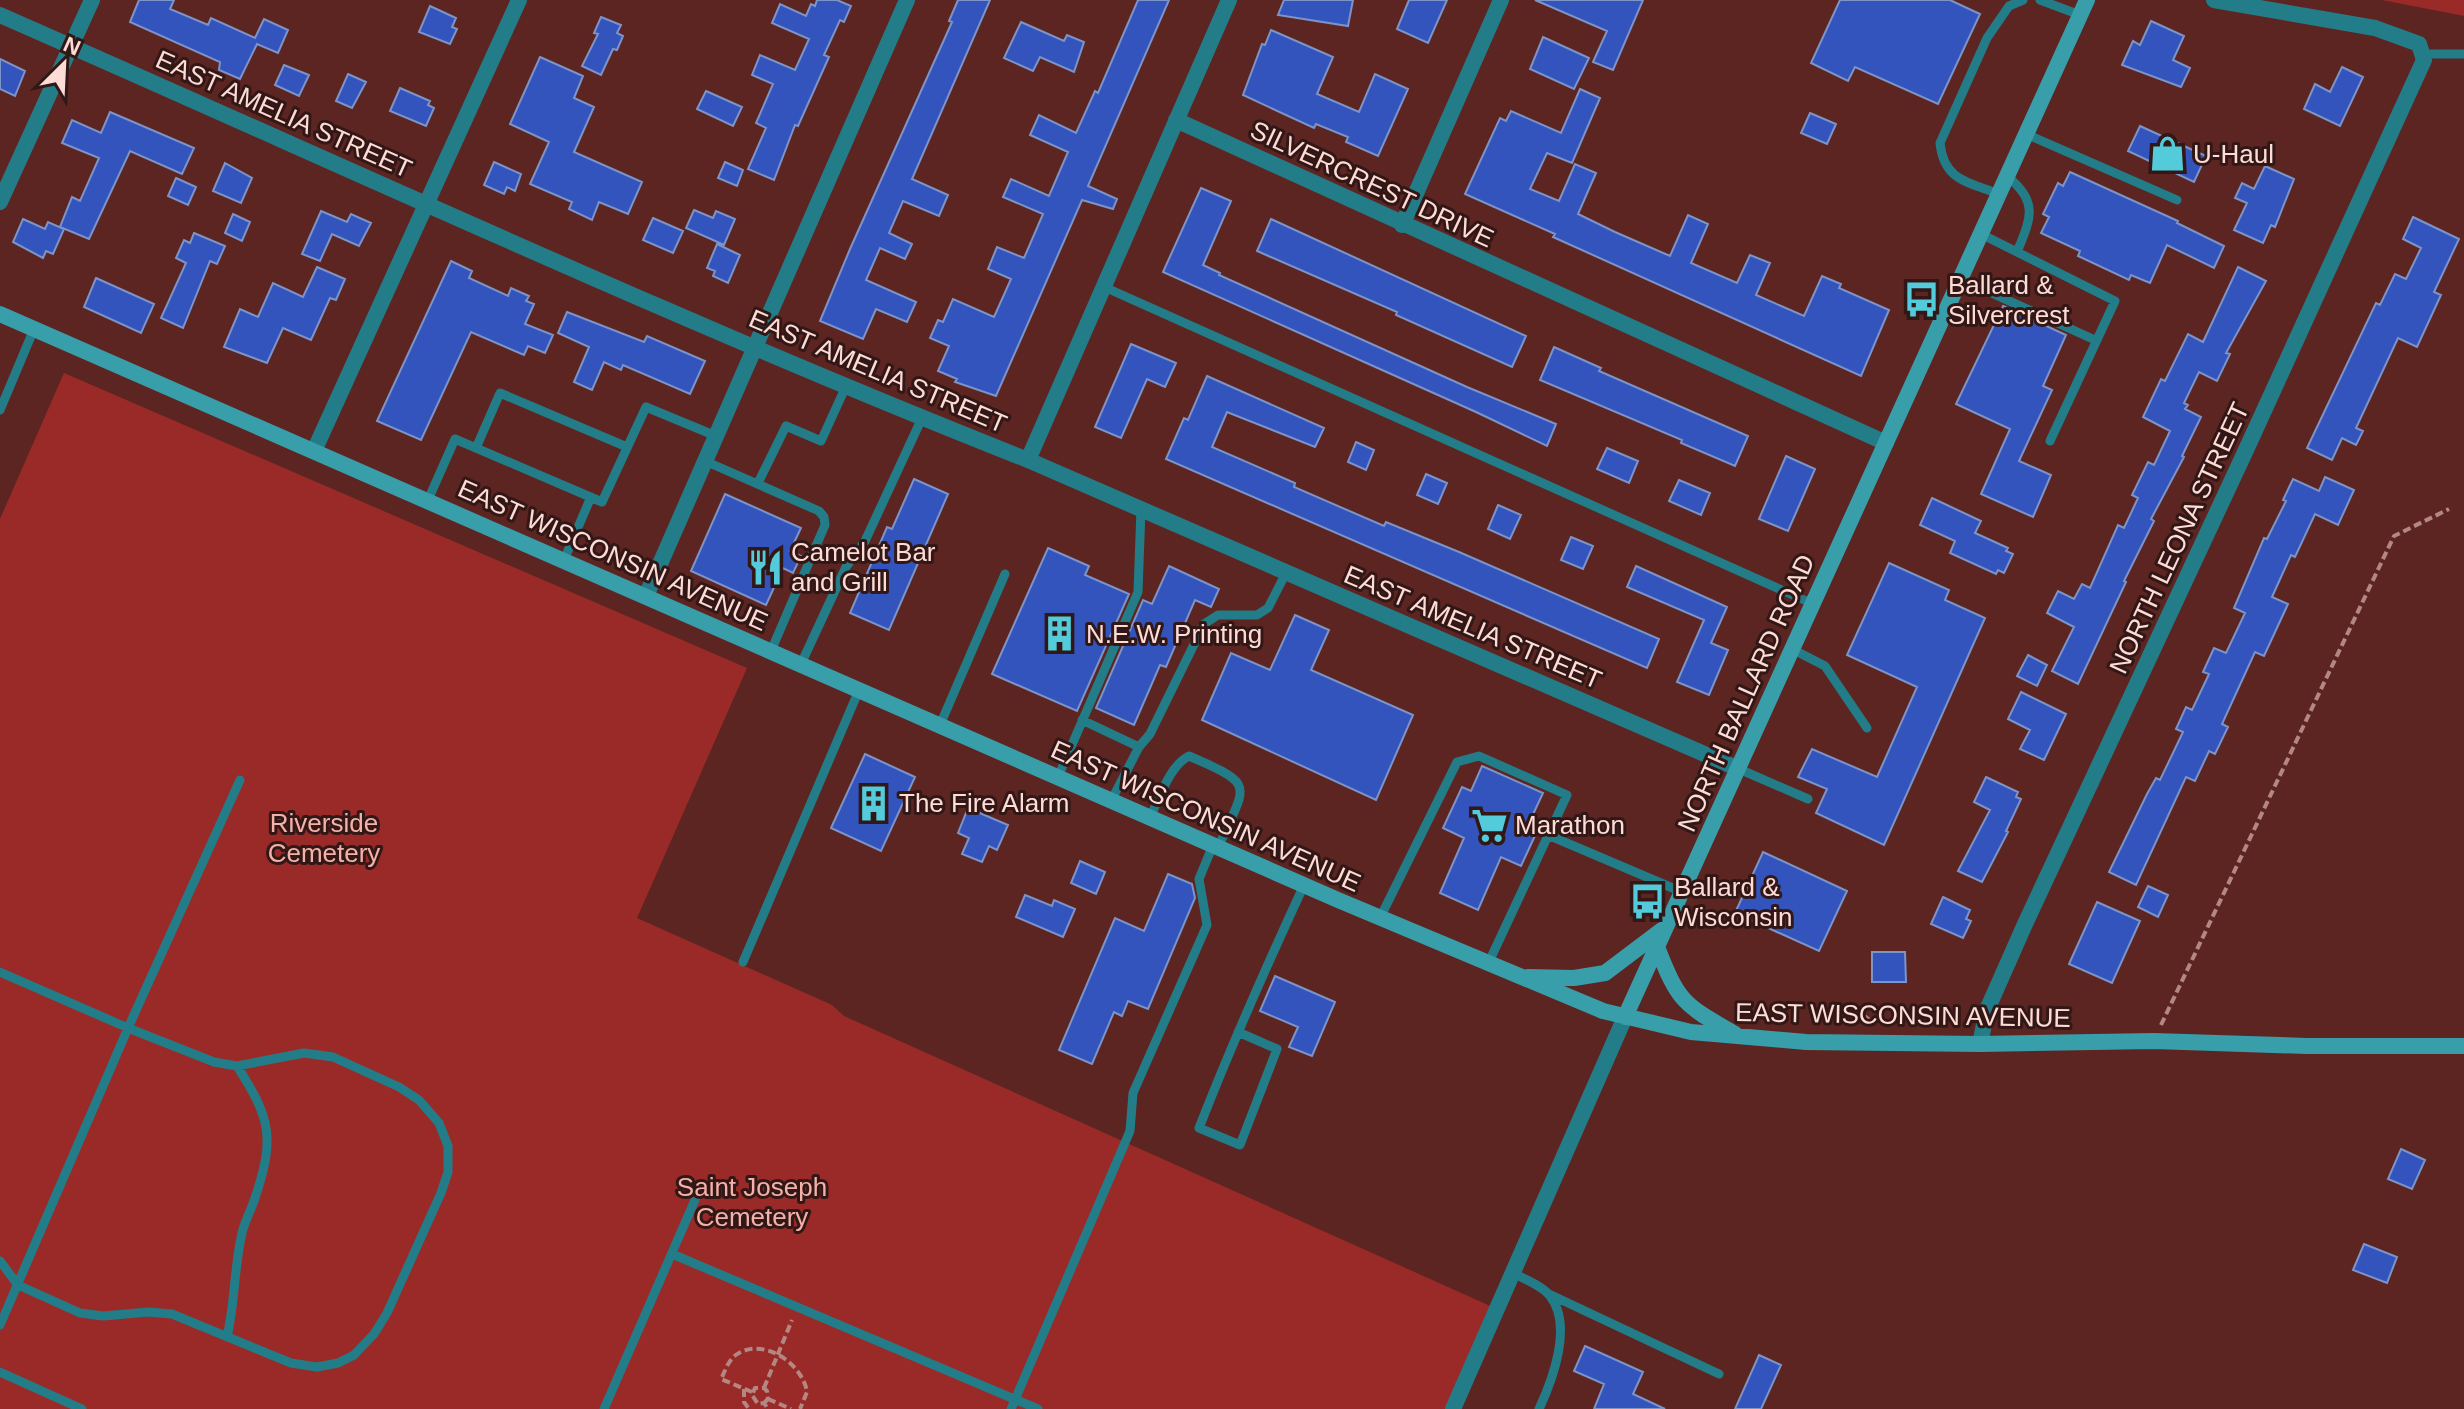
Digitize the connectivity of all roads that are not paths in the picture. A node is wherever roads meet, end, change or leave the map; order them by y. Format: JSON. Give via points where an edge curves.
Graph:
{"nodes":[{"id":1,"x":92,"y":0,"type":"edge"},
{"id":2,"x":519,"y":0,"type":"edge"},
{"id":3,"x":907,"y":0,"type":"edge"},
{"id":4,"x":1229,"y":0,"type":"edge"},
{"id":5,"x":1501,"y":0,"type":"edge"},
{"id":6,"x":2023,"y":0,"type":"edge"},
{"id":7,"x":2040,"y":0,"type":"edge"},
{"id":8,"x":2214,"y":0,"type":"edge"},
{"id":9,"x":2084,"y":8,"type":"edge"},
{"id":10,"x":0,"y":15,"type":"edge"},
{"id":11,"x":70,"y":46,"type":"junction"},
{"id":12,"x":2424,"y":54,"type":"junction"},
{"id":13,"x":2464,"y":54,"type":"edge"},
{"id":14,"x":1176,"y":120,"type":"junction"},
{"id":15,"x":2026,"y":134,"type":"junction"},
{"id":16,"x":2007,"y":176,"type":"junction"},
{"id":17,"x":1999,"y":194,"type":"junction"},
{"id":18,"x":2177,"y":200,"type":"dead end"},
{"id":19,"x":0,"y":202,"type":"edge"},
{"id":20,"x":428,"y":204,"type":"junction"},
{"id":21,"x":1402,"y":225,"type":"junction"},
{"id":22,"x":1981,"y":234,"type":"junction"},
{"id":23,"x":2017,"y":252,"type":"junction"},
{"id":24,"x":1961,"y":279,"type":"junction"},
{"id":25,"x":1102,"y":286,"type":"junction"},
{"id":26,"x":0,"y":314,"type":"edge"},
{"id":27,"x":34,"y":329,"type":"junction"},
{"id":28,"x":2095,"y":340,"type":"junction"},
{"id":29,"x":756,"y":347,"type":"junction"},
{"id":30,"x":847,"y":384,"type":"junction"},
{"id":31,"x":0,"y":410,"type":"edge"},
{"id":32,"x":922,"y":418,"type":"junction"},
{"id":33,"x":716,"y":436,"type":"junction"},
{"id":34,"x":2050,"y":441,"type":"dead end"},
{"id":35,"x":1886,"y":443,"type":"junction"},
{"id":36,"x":627,"y":447,"type":"junction"},
{"id":37,"x":476,"y":448,"type":"junction"},
{"id":38,"x":314,"y":451,"type":"junction"},
{"id":39,"x":1028,"y":460,"type":"junction"},
{"id":40,"x":705,"y":461,"type":"junction"},
{"id":41,"x":758,"y":483,"type":"junction"},
{"id":42,"x":591,"y":497,"type":"junction"},
{"id":43,"x":428,"y":500,"type":"junction"},
{"id":44,"x":1141,"y":508,"type":"junction"},
{"id":45,"x":564,"y":560,"type":"junction"},
{"id":46,"x":1286,"y":573,"type":"junction"},
{"id":47,"x":1005,"y":574,"type":"dead end"},
{"id":48,"x":646,"y":596,"type":"junction"},
{"id":49,"x":1813,"y":604,"type":"junction"},
{"id":50,"x":1792,"y":649,"type":"junction"},
{"id":51,"x":771,"y":651,"type":"junction"},
{"id":52,"x":801,"y":664,"type":"junction"},
{"id":53,"x":859,"y":690,"type":"junction"},
{"id":54,"x":1082,"y":720,"type":"junction"},
{"id":55,"x":940,"y":725,"type":"junction"},
{"id":56,"x":1867,"y":728,"type":"dead end"},
{"id":57,"x":1139,"y":747,"type":"junction"},
{"id":58,"x":1739,"y":769,"type":"junction"},
{"id":59,"x":1058,"y":777,"type":"junction"},
{"id":60,"x":240,"y":780,"type":"dead end"},
{"id":61,"x":1808,"y":799,"type":"dead end"},
{"id":62,"x":1111,"y":801,"type":"junction"},
{"id":63,"x":1150,"y":817,"type":"junction"},
{"id":64,"x":1548,"y":835,"type":"junction"},
{"id":65,"x":1216,"y":846,"type":"junction"},
{"id":66,"x":1304,"y":885,"type":"junction"},
{"id":67,"x":1682,"y":892,"type":"junction"},
{"id":68,"x":1380,"y":918,"type":"junction"},
{"id":69,"x":1666,"y":926,"type":"junction"},
{"id":70,"x":1657,"y":947,"type":"junction"},
{"id":71,"x":743,"y":962,"type":"dead end"},
{"id":72,"x":1488,"y":964,"type":"junction"},
{"id":73,"x":0,"y":972,"type":"edge"},
{"id":74,"x":1518,"y":977,"type":"junction"},
{"id":75,"x":1625,"y":1017,"type":"junction"},
{"id":76,"x":128,"y":1028,"type":"junction"},
{"id":77,"x":1238,"y":1032,"type":"junction"},
{"id":78,"x":1742,"y":1038,"type":"junction"},
{"id":79,"x":1980,"y":1044,"type":"junction"},
{"id":80,"x":2464,"y":1046,"type":"edge"},
{"id":81,"x":237,"y":1066,"type":"junction"},
{"id":82,"x":698,"y":1193,"type":"dead end"},
{"id":83,"x":672,"y":1254,"type":"junction"},
{"id":84,"x":0,"y":1261,"type":"edge"},
{"id":85,"x":1513,"y":1273,"type":"junction"},
{"id":86,"x":18,"y":1285,"type":"junction"},
{"id":87,"x":1549,"y":1294,"type":"junction"},
{"id":88,"x":0,"y":1325,"type":"edge"},
{"id":89,"x":227,"y":1337,"type":"junction"},
{"id":90,"x":0,"y":1372,"type":"edge"},
{"id":91,"x":1719,"y":1374,"type":"dead end"},
{"id":92,"x":1013,"y":1404,"type":"edge"},
{"id":93,"x":82,"y":1409,"type":"edge"},
{"id":94,"x":604,"y":1409,"type":"edge"},
{"id":95,"x":1038,"y":1409,"type":"edge"},
{"id":96,"x":1453,"y":1409,"type":"edge"},
{"id":97,"x":1539,"y":1409,"type":"edge"}],
"edges":[{"from":1,"to":11,"type":"street"},
{"from":2,"to":20,"type":"street"},
{"from":3,"to":29,"type":"street"},
{"from":4,"to":14,"type":"street"},
{"from":5,"to":21,"type":"street"},
{"from":6,"to":17,"type":"lane","via":[[2009,6],[1987,38],[1940,143],[1942,161],[1957,178]]},
{"from":7,"to":9,"type":"lane"},
{"from":8,"to":12,"type":"street","via":[[2375,28],[2410,39]]},
{"from":9,"to":15,"type":"main road","name":"NORTH BALLARD ROAD"},
{"from":10,"to":11,"type":"street","name":"EAST AMELIA STREET"},
{"from":11,"to":19,"type":"street"},
{"from":11,"to":20,"type":"street","name":"EAST AMELIA STREET"},
{"from":12,"to":13,"type":"lane"},
{"from":12,"to":79,"type":"street","name":"NORTH LEONA STREET","via":[[1993,995]]},
{"from":14,"to":21,"type":"street","name":"SILVERCREST DRIVE"},
{"from":14,"to":25,"type":"street"},
{"from":15,"to":16,"type":"main road","name":"NORTH BALLARD ROAD"},
{"from":15,"to":18,"type":"lane"},
{"from":16,"to":17,"type":"main road","name":"NORTH BALLARD ROAD"},
{"from":16,"to":23,"type":"lane","via":[[2022,188],[2030,206]]},
{"from":17,"to":22,"type":"main road","name":"NORTH BALLARD ROAD"},
{"from":20,"to":29,"type":"street","name":"EAST AMELIA STREET"},
{"from":20,"to":38,"type":"street"},
{"from":21,"to":35,"type":"street","name":"SILVERCREST DRIVE"},
{"from":22,"to":23,"type":"lane"},
{"from":22,"to":24,"type":"main road","name":"NORTH BALLARD ROAD"},
{"from":23,"to":28,"type":"lane","via":[[2115,301]]},
{"from":24,"to":28,"type":"lane"},
{"from":24,"to":35,"type":"main road","name":"NORTH BALLARD ROAD"},
{"from":25,"to":39,"type":"street"},
{"from":25,"to":49,"type":"lane"},
{"from":26,"to":27,"type":"main road","name":"EAST WISCONSIN AVENUE"},
{"from":27,"to":31,"type":"lane"},
{"from":27,"to":38,"type":"main road","name":"EAST WISCONSIN AVENUE"},
{"from":28,"to":34,"type":"lane"},
{"from":29,"to":30,"type":"street","name":"EAST AMELIA STREET"},
{"from":29,"to":33,"type":"street"},
{"from":30,"to":32,"type":"street","name":"EAST AMELIA STREET"},
{"from":30,"to":41,"type":"lane","via":[[821,441],[786,426]]},
{"from":32,"to":39,"type":"street","name":"EAST AMELIA STREET"},
{"from":32,"to":52,"type":"lane"},
{"from":33,"to":36,"type":"lane","via":[[646,407]]},
{"from":33,"to":40,"type":"street"},
{"from":35,"to":49,"type":"main road","name":"NORTH BALLARD ROAD"},
{"from":36,"to":37,"type":"lane","via":[[500,393]]},
{"from":36,"to":42,"type":"lane","via":[[602,502]]},
{"from":37,"to":42,"type":"lane"},
{"from":37,"to":43,"type":"lane","via":[[455,439]]},
{"from":38,"to":43,"type":"main road","name":"EAST WISCONSIN AVENUE"},
{"from":39,"to":44,"type":"street","name":"EAST AMELIA STREET"},
{"from":40,"to":41,"type":"lane"},
{"from":40,"to":48,"type":"street"},
{"from":41,"to":51,"type":"lane","via":[[819,511],[825,525]]},
{"from":42,"to":45,"type":"lane"},
{"from":43,"to":45,"type":"main road","name":"EAST WISCONSIN AVENUE"},
{"from":44,"to":46,"type":"street","name":"EAST AMELIA STREET"},
{"from":44,"to":54,"type":"lane","via":[[1138,592]]},
{"from":45,"to":48,"type":"main road","name":"EAST WISCONSIN AVENUE"},
{"from":46,"to":57,"type":"lane","via":[[1268,608],[1257,615],[1218,615],[1204,624]]},
{"from":46,"to":58,"type":"street","name":"EAST AMELIA STREET"},
{"from":47,"to":55,"type":"lane"},
{"from":48,"to":51,"type":"main road","name":"EAST WISCONSIN AVENUE"},
{"from":49,"to":50,"type":"main road","name":"NORTH BALLARD ROAD"},
{"from":50,"to":56,"type":"lane","via":[[1825,666]]},
{"from":50,"to":58,"type":"main road","name":"NORTH BALLARD ROAD"},
{"from":51,"to":52,"type":"main road","name":"EAST WISCONSIN AVENUE"},
{"from":52,"to":53,"type":"main road","name":"EAST WISCONSIN AVENUE"},
{"from":53,"to":55,"type":"main road","name":"EAST WISCONSIN AVENUE"},
{"from":53,"to":71,"type":"lane"},
{"from":54,"to":57,"type":"lane"},
{"from":54,"to":59,"type":"lane"},
{"from":55,"to":59,"type":"main road","name":"EAST WISCONSIN AVENUE"},
{"from":57,"to":62,"type":"lane"},
{"from":58,"to":61,"type":"lane"},
{"from":58,"to":67,"type":"main road","name":"NORTH BALLARD ROAD"},
{"from":59,"to":62,"type":"main road","name":"EAST WISCONSIN AVENUE"},
{"from":60,"to":76,"type":"lane"},
{"from":62,"to":63,"type":"main road","name":"EAST WISCONSIN AVENUE"},
{"from":63,"to":65,"type":"main road","name":"EAST WISCONSIN AVENUE"},
{"from":63,"to":65,"type":"lane","via":[[1176,766],[1189,756],[1240,784],[1241,794]]},
{"from":64,"to":67,"type":"lane"},
{"from":64,"to":68,"type":"lane","via":[[1567,795],[1479,756],[1457,762]]},
{"from":64,"to":72,"type":"lane"},
{"from":65,"to":66,"type":"main road","name":"EAST WISCONSIN AVENUE"},
{"from":65,"to":92,"type":"lane","via":[[1199,879],[1207,925],[1133,1093],[1130,1131]]},
{"from":66,"to":68,"type":"main road","name":"EAST WISCONSIN AVENUE"},
{"from":66,"to":77,"type":"lane"},
{"from":67,"to":69,"type":"main road","name":"NORTH BALLARD ROAD"},
{"from":68,"to":72,"type":"main road","name":"EAST WISCONSIN AVENUE"},
{"from":69,"to":70,"type":"main road","name":"NORTH BALLARD ROAD"},
{"from":69,"to":74,"type":"main road","via":[[1605,973]]},
{"from":70,"to":75,"type":"main road","name":"NORTH BALLARD ROAD"},
{"from":70,"to":78,"type":"main road","via":[[1671,984],[1688,1006]]},
{"from":72,"to":74,"type":"main road","name":"EAST WISCONSIN AVENUE"},
{"from":73,"to":76,"type":"lane"},
{"from":74,"to":75,"type":"main road","name":"EAST WISCONSIN AVENUE"},
{"from":75,"to":78,"type":"main road","name":"EAST WISCONSIN AVENUE"},
{"from":75,"to":85,"type":"street","name":"NORTH BALLARD ROAD"},
{"from":76,"to":81,"type":"lane"},
{"from":76,"to":86,"type":"lane"},
{"from":77,"to":77,"type":"lane","via":[[1199,1128],[1240,1145],[1277,1049]]},
{"from":78,"to":79,"type":"main road","name":"EAST WISCONSIN AVENUE"},
{"from":79,"to":80,"type":"main road","name":"EAST WISCONSIN AVENUE"},
{"from":81,"to":89,"type":"lane","via":[[266,1120],[269,1153],[243,1231]]},
{"from":81,"to":89,"type":"lane","via":[[304,1053],[333,1057],[399,1087],[439,1123],[448,1146],[448,1172],[387,1313],[354,1355],[317,1367],[291,1363]]},
{"from":82,"to":83,"type":"lane"},
{"from":83,"to":92,"type":"lane"},
{"from":83,"to":94,"type":"lane"},
{"from":84,"to":86,"type":"lane"},
{"from":85,"to":87,"type":"lane"},
{"from":85,"to":96,"type":"street","name":"NORTH BALLARD ROAD"},
{"from":86,"to":88,"type":"lane"},
{"from":86,"to":89,"type":"lane","via":[[80,1313],[172,1314]]},
{"from":87,"to":91,"type":"lane"},
{"from":87,"to":97,"type":"lane","via":[[1561,1317],[1557,1355]]},
{"from":90,"to":93,"type":"lane"},
{"from":92,"to":95,"type":"lane"}]}
